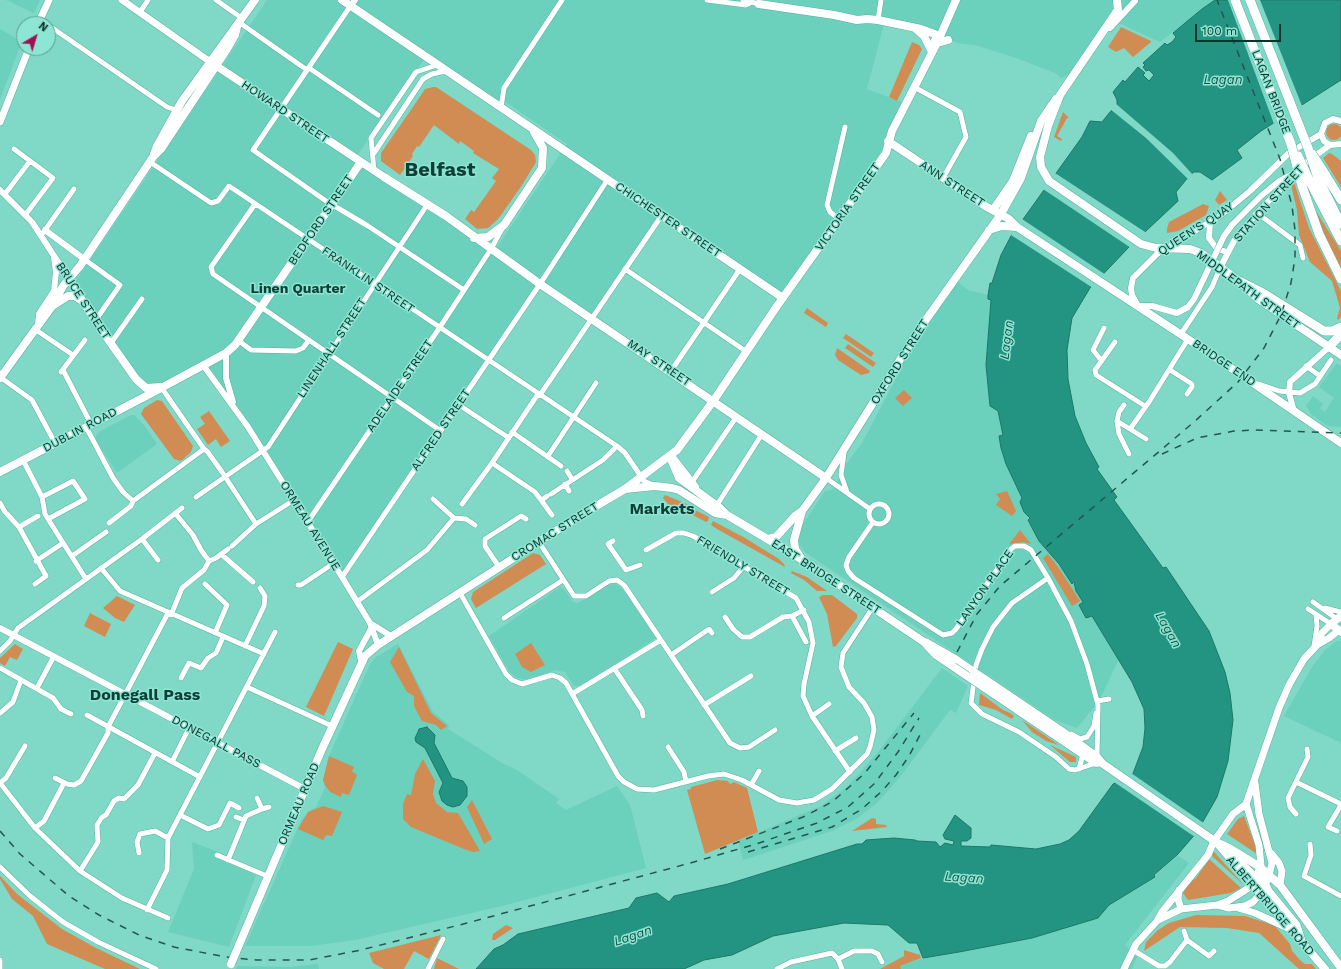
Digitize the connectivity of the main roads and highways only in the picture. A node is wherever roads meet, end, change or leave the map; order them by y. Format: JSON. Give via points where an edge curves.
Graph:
{"nodes":[{"id":1,"x":49,"y":0,"type":"edge"},
{"id":2,"x":122,"y":0,"type":"edge"},
{"id":3,"x":255,"y":0,"type":"edge"},
{"id":4,"x":342,"y":0,"type":"edge"},
{"id":5,"x":956,"y":0,"type":"edge"},
{"id":6,"x":1117,"y":0,"type":"edge"},
{"id":7,"x":1235,"y":0,"type":"edge"},
{"id":8,"x":1250,"y":0,"type":"edge"},
{"id":9,"x":764,"y":2,"type":"edge"},
{"id":10,"x":352,"y":4,"type":"edge"},
{"id":11,"x":42,"y":16,"type":"edge"},
{"id":12,"x":240,"y":23,"type":"junction"},
{"id":13,"x":915,"y":28,"type":"junction"},
{"id":14,"x":924,"y":36,"type":"junction"},
{"id":15,"x":939,"y":38,"type":"junction"},
{"id":16,"x":948,"y":40,"type":"dead end"},
{"id":17,"x":932,"y":52,"type":"junction"},
{"id":18,"x":26,"y":56,"type":"edge"},
{"id":19,"x":209,"y":61,"type":"junction"},
{"id":20,"x":216,"y":66,"type":"junction"},
{"id":21,"x":1060,"y":95,"type":"junction"},
{"id":22,"x":0,"y":122,"type":"edge"},
{"id":23,"x":533,"y":129,"type":"junction"},
{"id":24,"x":888,"y":141,"type":"junction"},
{"id":25,"x":151,"y":159,"type":"junction"},
{"id":26,"x":361,"y":162,"type":"junction"},
{"id":27,"x":1314,"y":180,"type":"junction"},
{"id":28,"x":1341,"y":200,"type":"edge"},
{"id":29,"x":426,"y":205,"type":"joint"},
{"id":30,"x":997,"y":212,"type":"junction"},
{"id":31,"x":1341,"y":224,"type":"edge"},
{"id":32,"x":1017,"y":227,"type":"junction"},
{"id":33,"x":989,"y":230,"type":"junction"},
{"id":34,"x":474,"y":238,"type":"junction"},
{"id":35,"x":1341,"y":241,"type":"edge"},
{"id":36,"x":69,"y":279,"type":"junction"},
{"id":37,"x":1341,"y":279,"type":"edge"},
{"id":38,"x":1239,"y":282,"type":"junction"},
{"id":39,"x":1106,"y":285,"type":"joint"},
{"id":40,"x":783,"y":298,"type":"junction"},
{"id":41,"x":82,"y":301,"type":"junction"},
{"id":42,"x":53,"y":305,"type":"junction"},
{"id":43,"x":1341,"y":327,"type":"edge"},
{"id":44,"x":1341,"y":334,"type":"edge"},
{"id":45,"x":1329,"y":347,"type":"junction"},
{"id":46,"x":1341,"y":354,"type":"edge"},
{"id":47,"x":1,"y":375,"type":"edge"},
{"id":48,"x":136,"y":379,"type":"junction"},
{"id":49,"x":161,"y":387,"type":"junction"},
{"id":50,"x":714,"y":400,"type":"junction"},
{"id":51,"x":134,"y":401,"type":"junction"},
{"id":52,"x":1341,"y":443,"type":"edge"},
{"id":53,"x":670,"y":456,"type":"junction"},
{"id":54,"x":0,"y":472,"type":"edge"},
{"id":55,"x":826,"y":478,"type":"junction"},
{"id":56,"x":625,"y":489,"type":"junction"},
{"id":57,"x":697,"y":491,"type":"junction"},
{"id":58,"x":802,"y":511,"type":"junction"},
{"id":59,"x":727,"y":515,"type":"junction"},
{"id":60,"x":768,"y":539,"type":"junction"},
{"id":61,"x":803,"y":561,"type":"junction"},
{"id":62,"x":1339,"y":623,"type":"edge"},
{"id":63,"x":378,"y":644,"type":"joint"},
{"id":64,"x":984,"y":683,"type":"junction"},
{"id":65,"x":1098,"y":760,"type":"junction"},
{"id":66,"x":1255,"y":781,"type":"junction"},
{"id":67,"x":1246,"y":804,"type":"junction"},
{"id":68,"x":1200,"y":831,"type":"joint"},
{"id":69,"x":1215,"y":841,"type":"junction"},
{"id":70,"x":1229,"y":848,"type":"junction"},
{"id":71,"x":1271,"y":853,"type":"junction"},
{"id":72,"x":1260,"y":866,"type":"junction"},
{"id":73,"x":1270,"y":875,"type":"junction"},
{"id":74,"x":1257,"y":877,"type":"junction"},
{"id":75,"x":1252,"y":884,"type":"junction"},
{"id":76,"x":1280,"y":885,"type":"junction"},
{"id":77,"x":1266,"y":886,"type":"junction"},
{"id":78,"x":1179,"y":890,"type":"junction"},
{"id":79,"x":1261,"y":894,"type":"junction"},
{"id":80,"x":1217,"y":905,"type":"junction"},
{"id":81,"x":1238,"y":908,"type":"junction"},
{"id":82,"x":1181,"y":909,"type":"junction"},
{"id":83,"x":1158,"y":920,"type":"junction"},
{"id":84,"x":1292,"y":930,"type":"junction"},
{"id":85,"x":1303,"y":943,"type":"junction"},
{"id":86,"x":230,"y":966,"type":"edge"},
{"id":87,"x":1341,"y":968,"type":"edge"},
{"id":88,"x":1124,"y":969,"type":"edge"},
{"id":89,"x":1325,"y":969,"type":"edge"}],
"edges":[{"from":1,"to":11,"type":"main road"},
{"from":2,"to":19,"type":"main road"},
{"from":3,"to":12,"type":"main road"},
{"from":4,"to":10,"type":"main road","name":"CHICHESTER STREET"},
{"from":5,"to":15,"type":"main road","name":"VICTORIA STREET"},
{"from":6,"to":21,"type":"main road","via":[[1118,10]]},
{"from":7,"to":27,"type":"highway","name":"LAGAN BRIDGE","bridge":true,"via":[[1291,144]]},
{"from":8,"to":27,"type":"highway","name":"LAGAN BRIDGE","bridge":true,"via":[[1308,148]]},
{"from":9,"to":13,"type":"main road","via":[[834,14],[853,14]]},
{"from":10,"to":23,"type":"main road","name":"CHICHESTER STREET"},
{"from":12,"to":19,"type":"main road","via":[[230,32]]},
{"from":12,"to":20,"type":"main road"},
{"from":13,"to":14,"type":"main road"},
{"from":13,"to":15,"type":"main road"},
{"from":14,"to":15,"type":"main road"},
{"from":14,"to":17,"type":"main road"},
{"from":15,"to":16,"type":"main road"},
{"from":15,"to":17,"type":"main road","name":"VICTORIA STREET"},
{"from":17,"to":24,"type":"main road","name":"VICTORIA STREET"},
{"from":18,"to":22,"type":"main road"},
{"from":19,"to":20,"type":"main road","name":"HOWARD STREET"},
{"from":19,"to":25,"type":"main road","via":[[176,110]]},
{"from":20,"to":25,"type":"main road","via":[[161,149]]},
{"from":20,"to":26,"type":"main road","name":"HOWARD STREET"},
{"from":21,"to":30,"type":"main road","name":"OXFORD STREET","via":[[1053,101],[1041,121],[1021,178]]},
{"from":21,"to":38,"type":"main road","name":"MIDDLEPATH STREET","via":[[1040,157],[1041,167],[1049,181],[1133,239],[1147,246],[1196,251]]},
{"from":23,"to":34,"type":"main road","via":[[543,148],[542,168],[504,225],[488,237]]},
{"from":23,"to":40,"type":"main road","name":"CHICHESTER STREET"},
{"from":24,"to":30,"type":"main road","name":"ANN STREET"},
{"from":24,"to":40,"type":"main road","name":"VICTORIA STREET","via":[[886,153]]},
{"from":25,"to":36,"type":"main road"},
{"from":26,"to":29,"type":"main road","name":"HOWARD STREET"},
{"from":26,"to":49,"type":"main road","name":"BEDFORD STREET","via":[[239,341],[226,353]]},
{"from":27,"to":28,"type":"highway"},
{"from":27,"to":31,"type":"highway"},
{"from":27,"to":35,"type":"highway"},
{"from":27,"to":37,"type":"highway","via":[[1319,234]]},
{"from":29,"to":34,"type":"main road","name":"MAY STREET","via":[[452,220]]},
{"from":30,"to":32,"type":"main road","name":"ANN STREET"},
{"from":30,"to":33,"type":"main road","name":"OXFORD STREET"},
{"from":32,"to":33,"type":"main road","via":[[1002,226]]},
{"from":32,"to":39,"type":"main road","name":"ANN STREET"},
{"from":33,"to":55,"type":"main road","name":"OXFORD STREET","via":[[914,337]]},
{"from":34,"to":50,"type":"main road","name":"MAY STREET"},
{"from":36,"to":41,"type":"main road","name":"BRUCE STREET"},
{"from":36,"to":42,"type":"main road","via":[[58,293]]},
{"from":38,"to":43,"type":"highway","via":[[1263,293],[1324,331]]},
{"from":38,"to":45,"type":"main road","name":"MIDDLEPATH STREET","via":[[1258,299]]},
{"from":39,"to":52,"type":"main road","name":"BRIDGE END"},
{"from":40,"to":50,"type":"main road","name":"VICTORIA STREET"},
{"from":41,"to":42,"type":"main road","via":[[75,296],[68,296]]},
{"from":41,"to":48,"type":"main road","name":"BRUCE STREET"},
{"from":42,"to":47,"type":"main road"},
{"from":44,"to":45,"type":"highway"},
{"from":45,"to":46,"type":"main road","name":"MIDDLEPATH STREET"},
{"from":48,"to":49,"type":"main road","name":"BRUCE STREET","via":[[146,388]]},
{"from":48,"to":51,"type":"main road","via":[[139,391]]},
{"from":49,"to":51,"type":"main road","name":"DUBLIN ROAD"},
{"from":50,"to":53,"type":"main road","name":"CROMAC STREET"},
{"from":50,"to":55,"type":"main road","name":"MAY STREET"},
{"from":51,"to":54,"type":"main road","name":"DUBLIN ROAD"},
{"from":53,"to":56,"type":"main road","name":"CROMAC STREET"},
{"from":53,"to":57,"type":"main road","name":"EAST BRIDGE STREET"},
{"from":53,"to":57,"type":"main road","name":"EAST BRIDGE STREET","via":[[676,475]]},
{"from":55,"to":58,"type":"main road","name":"OXFORD STREET"},
{"from":56,"to":59,"type":"main road","name":"EAST BRIDGE STREET","via":[[655,486],[679,490],[715,513]]},
{"from":56,"to":63,"type":"main road","name":"CROMAC STREET"},
{"from":57,"to":59,"type":"main road","name":"EAST BRIDGE STREET"},
{"from":58,"to":60,"type":"main road","name":"OXFORD STREET","via":[[776,537]]},
{"from":58,"to":61,"type":"main road","name":"OXFORD STREET","via":[[794,540],[795,549]]},
{"from":59,"to":60,"type":"main road","name":"EAST BRIDGE STREET"},
{"from":60,"to":61,"type":"main road","name":"EAST BRIDGE STREET"},
{"from":61,"to":64,"type":"main road","name":"EAST BRIDGE STREET","bridge":true,"via":[[924,642],[936,655]]},
{"from":62,"to":66,"type":"main road","via":[[1329,638],[1315,646],[1304,659],[1289,685]]},
{"from":63,"to":86,"type":"main road","name":"ORMEAU ROAD","bridge":true,"via":[[361,661]]},
{"from":64,"to":65,"type":"main road","name":"EAST BRIDGE STREET","via":[[1063,732]]},
{"from":64,"to":65,"type":"main road","name":"EAST BRIDGE STREET","via":[[1083,754]]},
{"from":65,"to":68,"type":"main road","name":"EAST BRIDGE STREET"},
{"from":66,"to":67,"type":"main road"},
{"from":66,"to":71,"type":"main road","via":[[1260,814]]},
{"from":67,"to":69,"type":"main road","via":[[1233,814]]},
{"from":67,"to":72,"type":"main road","via":[[1259,845]]},
{"from":68,"to":69,"type":"main road","name":"ALBERTBRIDGE ROAD"},
{"from":69,"to":70,"type":"main road","name":"ALBERTBRIDGE ROAD"},
{"from":69,"to":75,"type":"main road","name":"ALBERTBRIDGE ROAD"},
{"from":69,"to":78,"type":"main road","via":[[1208,855]]},
{"from":70,"to":72,"type":"main road","name":"ALBERTBRIDGE ROAD"},
{"from":70,"to":74,"type":"main road"},
{"from":71,"to":73,"type":"main road"},
{"from":71,"to":76,"type":"main road","via":[[1282,871]]},
{"from":72,"to":73,"type":"main road","name":"ALBERTBRIDGE ROAD"},
{"from":72,"to":74,"type":"main road"},
{"from":72,"to":77,"type":"main road"},
{"from":73,"to":76,"type":"main road","name":"ALBERTBRIDGE ROAD"},
{"from":73,"to":77,"type":"main road"},
{"from":74,"to":75,"type":"main road"},
{"from":74,"to":79,"type":"main road"},
{"from":75,"to":79,"type":"main road","name":"ALBERTBRIDGE ROAD"},
{"from":75,"to":80,"type":"main road","via":[[1241,894]]},
{"from":76,"to":87,"type":"main road","name":"ALBERTBRIDGE ROAD"},
{"from":77,"to":79,"type":"main road"},
{"from":77,"to":85,"type":"main road","via":[[1297,925]]},
{"from":78,"to":82,"type":"main road"},
{"from":78,"to":83,"type":"main road"},
{"from":79,"to":81,"type":"main road","via":[[1251,904]]},
{"from":79,"to":84,"type":"main road","name":"ALBERTBRIDGE ROAD"},
{"from":80,"to":81,"type":"main road"},
{"from":80,"to":82,"type":"main road"},
{"from":81,"to":84,"type":"main road"},
{"from":82,"to":83,"type":"main road"},
{"from":83,"to":88,"type":"main road","via":[[1145,932]]},
{"from":84,"to":85,"type":"main road","name":"ALBERTBRIDGE ROAD"},
{"from":85,"to":89,"type":"main road","name":"ALBERTBRIDGE ROAD"}]}
